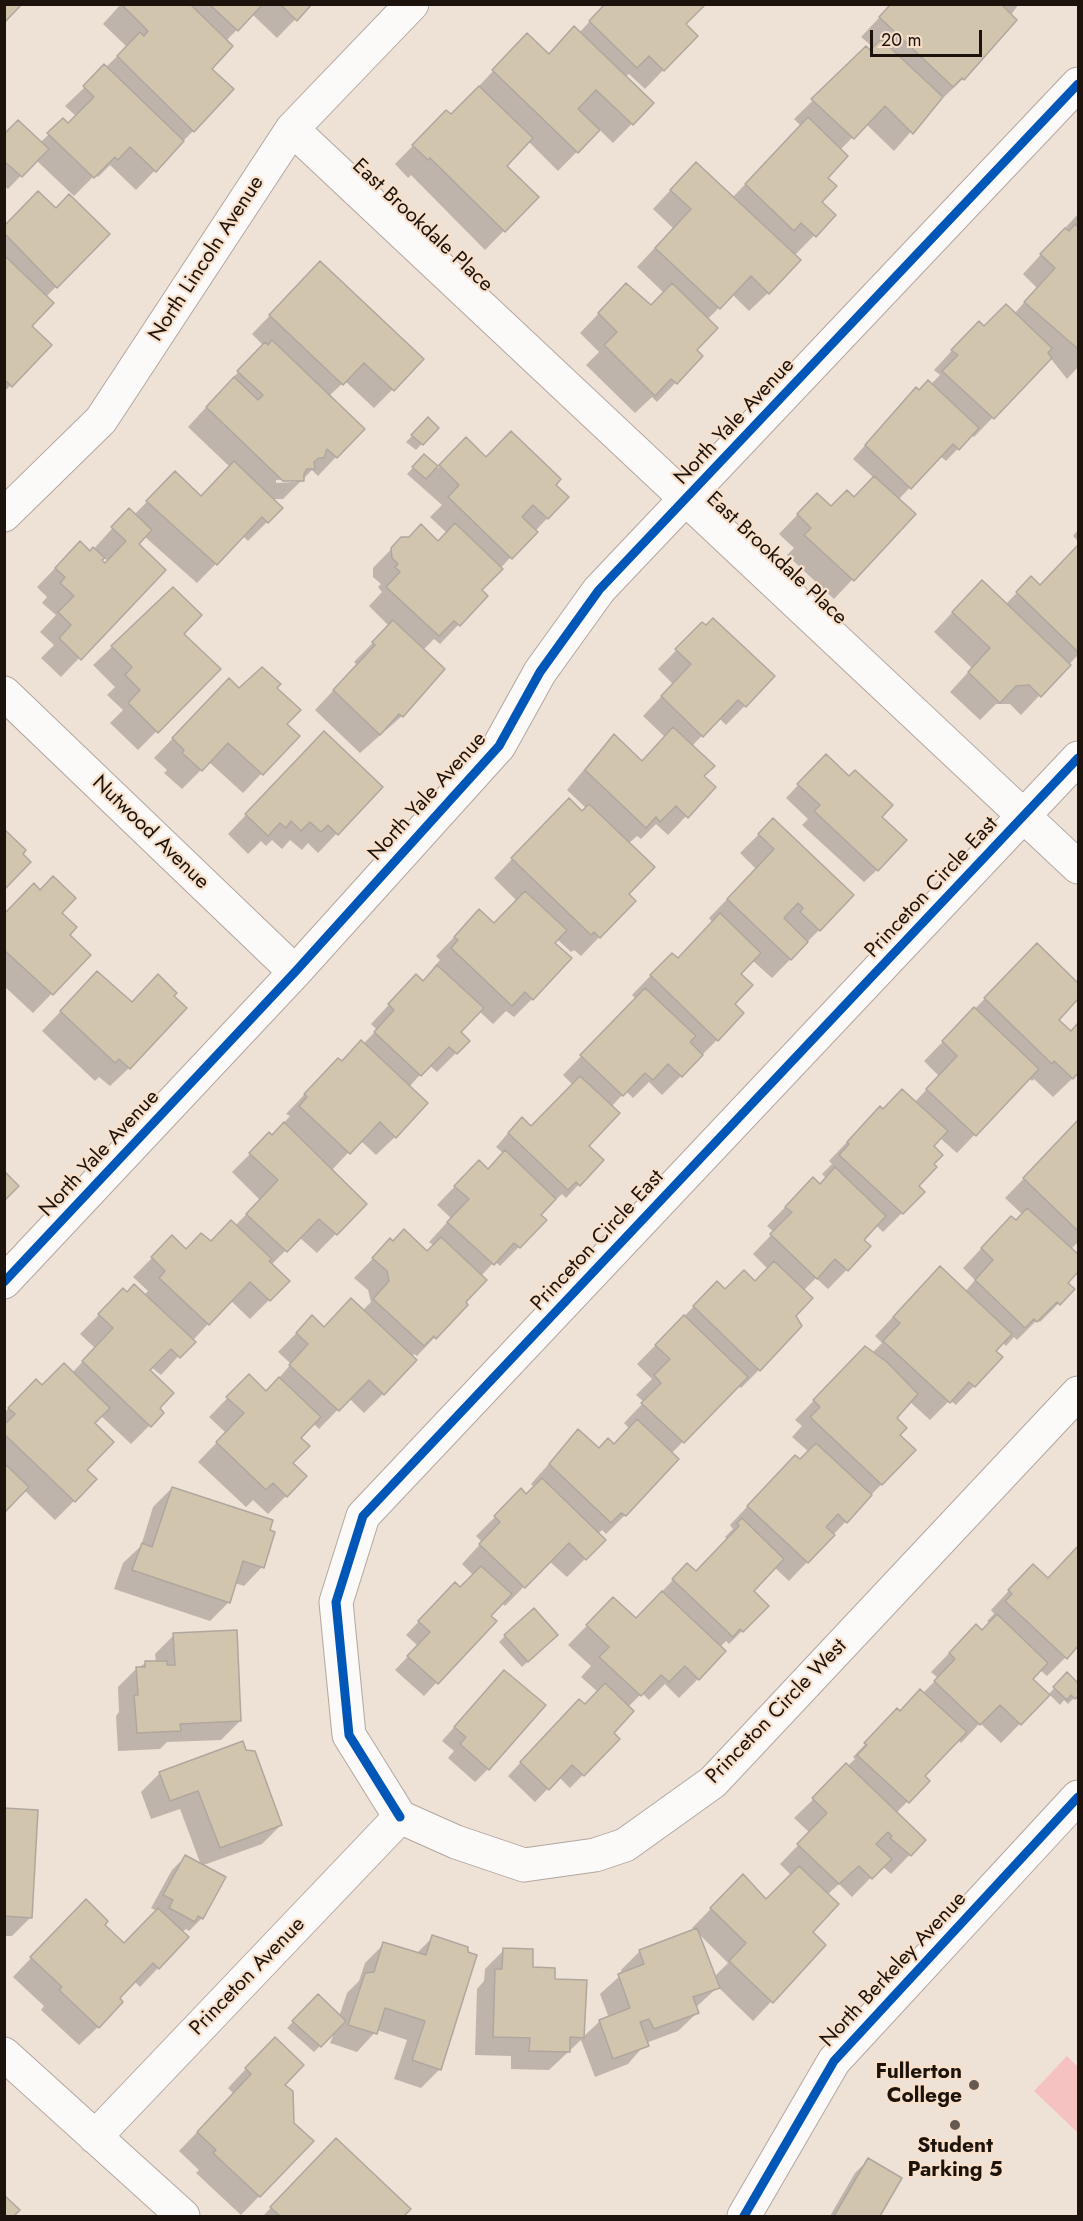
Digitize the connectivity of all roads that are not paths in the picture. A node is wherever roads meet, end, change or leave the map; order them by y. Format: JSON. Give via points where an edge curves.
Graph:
{"nodes":[{"id":1,"x":412,"y":4,"type":"edge"},
{"id":2,"x":1078,"y":84,"type":"edge"},
{"id":3,"x":292,"y":129,"type":"junction"},
{"id":4,"x":687,"y":499,"type":"junction"},
{"id":5,"x":4,"y":515,"type":"edge"},
{"id":6,"x":4,"y":693,"type":"edge"},
{"id":7,"x":1078,"y":758,"type":"edge"},
{"id":8,"x":1024,"y":817,"type":"junction"},
{"id":9,"x":1078,"y":867,"type":"edge"},
{"id":10,"x":295,"y":972,"type":"junction"},
{"id":11,"x":4,"y":1282,"type":"edge"},
{"id":12,"x":1078,"y":1393,"type":"edge"},
{"id":13,"x":1078,"y":1797,"type":"edge"},
{"id":14,"x":400,"y":1817,"type":"junction"},
{"id":15,"x":4,"y":2054,"type":"edge"},
{"id":16,"x":95,"y":2137,"type":"junction"},
{"id":17,"x":183,"y":2217,"type":"edge"},
{"id":18,"x":744,"y":2217,"type":"edge"}],
"edges":[{"from":1,"to":3,"type":"street","name":"North Lincoln Avenue"},
{"from":2,"to":4,"type":"street","name":"North Yale Avenue"},
{"from":3,"to":4,"type":"street","name":"East Brookdale Place"},
{"from":3,"to":5,"type":"street","name":"North Lincoln Avenue","via":[[101,420]]},
{"from":4,"to":8,"type":"street","name":"East Brookdale Place"},
{"from":4,"to":10,"type":"street","name":"North Yale Avenue","via":[[598,590],[540,672],[499,746]]},
{"from":6,"to":10,"type":"street","name":"Nutwood Avenue"},
{"from":7,"to":8,"type":"street","name":"Princeton Circle East"},
{"from":8,"to":9,"type":"street","name":"East Brookdale Place"},
{"from":8,"to":14,"type":"street","name":"Princeton Circle East","via":[[363,1516],[336,1602],[349,1735]]},
{"from":10,"to":11,"type":"street","name":"North Yale Avenue"},
{"from":12,"to":14,"type":"street","name":"Princeton Circle West","via":[[713,1782],[626,1845],[595,1855],[524,1865],[456,1842]]},
{"from":13,"to":18,"type":"street","name":"North Berkeley Avenue","via":[[834,2061]]},
{"from":14,"to":16,"type":"street","name":"Princeton Avenue"},
{"from":15,"to":16,"type":"street"},
{"from":16,"to":17,"type":"street"}]}
